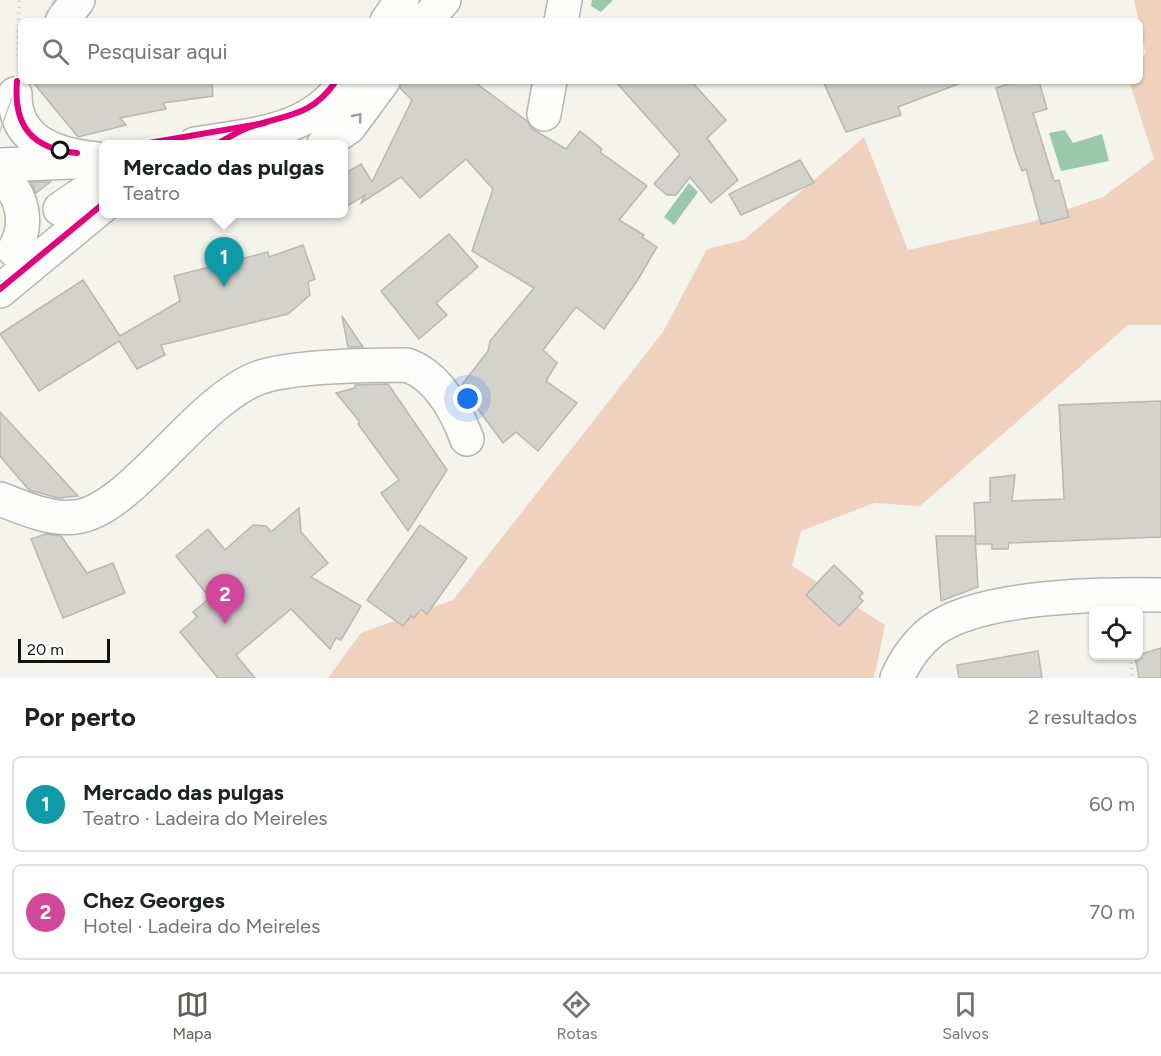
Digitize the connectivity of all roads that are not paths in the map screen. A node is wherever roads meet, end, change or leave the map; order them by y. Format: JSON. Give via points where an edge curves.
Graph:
{"nodes":[{"id":1,"x":78,"y":0,"type":"edge"},
{"id":2,"x":402,"y":0,"type":"edge"},
{"id":3,"x":444,"y":0,"type":"edge"},
{"id":4,"x":565,"y":0,"type":"edge"},
{"id":5,"x":64,"y":18,"type":"edge"},
{"id":6,"x":389,"y":18,"type":"edge"},
{"id":7,"x":428,"y":18,"type":"edge"},
{"id":8,"x":562,"y":18,"type":"edge"},
{"id":9,"x":18,"y":76,"type":"edge"},
{"id":10,"x":344,"y":84,"type":"edge"},
{"id":11,"x":381,"y":84,"type":"edge"},
{"id":12,"x":549,"y":84,"type":"edge"},
{"id":13,"x":544,"y":114,"type":"dead end"},
{"id":14,"x":0,"y":135,"type":"edge"},
{"id":15,"x":215,"y":140,"type":"edge"},
{"id":16,"x":330,"y":140,"type":"edge"},
{"id":17,"x":99,"y":164,"type":"edge"},
{"id":18,"x":0,"y":165,"type":"edge"},
{"id":19,"x":99,"y":165,"type":"edge"},
{"id":20,"x":99,"y":168,"type":"edge"},
{"id":21,"x":0,"y":177,"type":"edge"},
{"id":22,"x":99,"y":209,"type":"edge"},
{"id":23,"x":7,"y":256,"type":"edge"},
{"id":24,"x":0,"y":291,"type":"edge"},
{"id":25,"x":467,"y":440,"type":"dead end"},
{"id":26,"x":0,"y":500,"type":"edge"},
{"id":27,"x":1161,"y":596,"type":"edge"},
{"id":28,"x":897,"y":678,"type":"edge"}],
"edges":[{"from":1,"to":5,"type":"street"},
{"from":2,"to":6,"type":"street"},
{"from":3,"to":7,"type":"street"},
{"from":4,"to":8,"type":"street"},
{"from":9,"to":14,"type":"street"},
{"from":9,"to":17,"type":"street","via":[[15,109],[22,126],[37,142],[53,151]]},
{"from":10,"to":15,"type":"street","via":[[323,109],[299,123]]},
{"from":16,"to":11,"type":"street","one_way":true,"via":[[359,117]]},
{"from":12,"to":13,"type":"street"},
{"from":18,"to":19,"type":"street"},
{"from":20,"to":23,"type":"street","via":[[69,202]]},
{"from":21,"to":23,"type":"street","via":[[12,186],[22,210],[23,231]]},
{"from":22,"to":24,"type":"street"},
{"from":25,"to":26,"type":"street","via":[[457,411],[419,369],[407,365],[309,369],[258,378],[226,396],[120,496],[95,510],[76,517],[53,516]]},
{"from":27,"to":28,"type":"street","via":[[1060,598],[994,606],[968,614],[933,630],[906,658]]}]}
